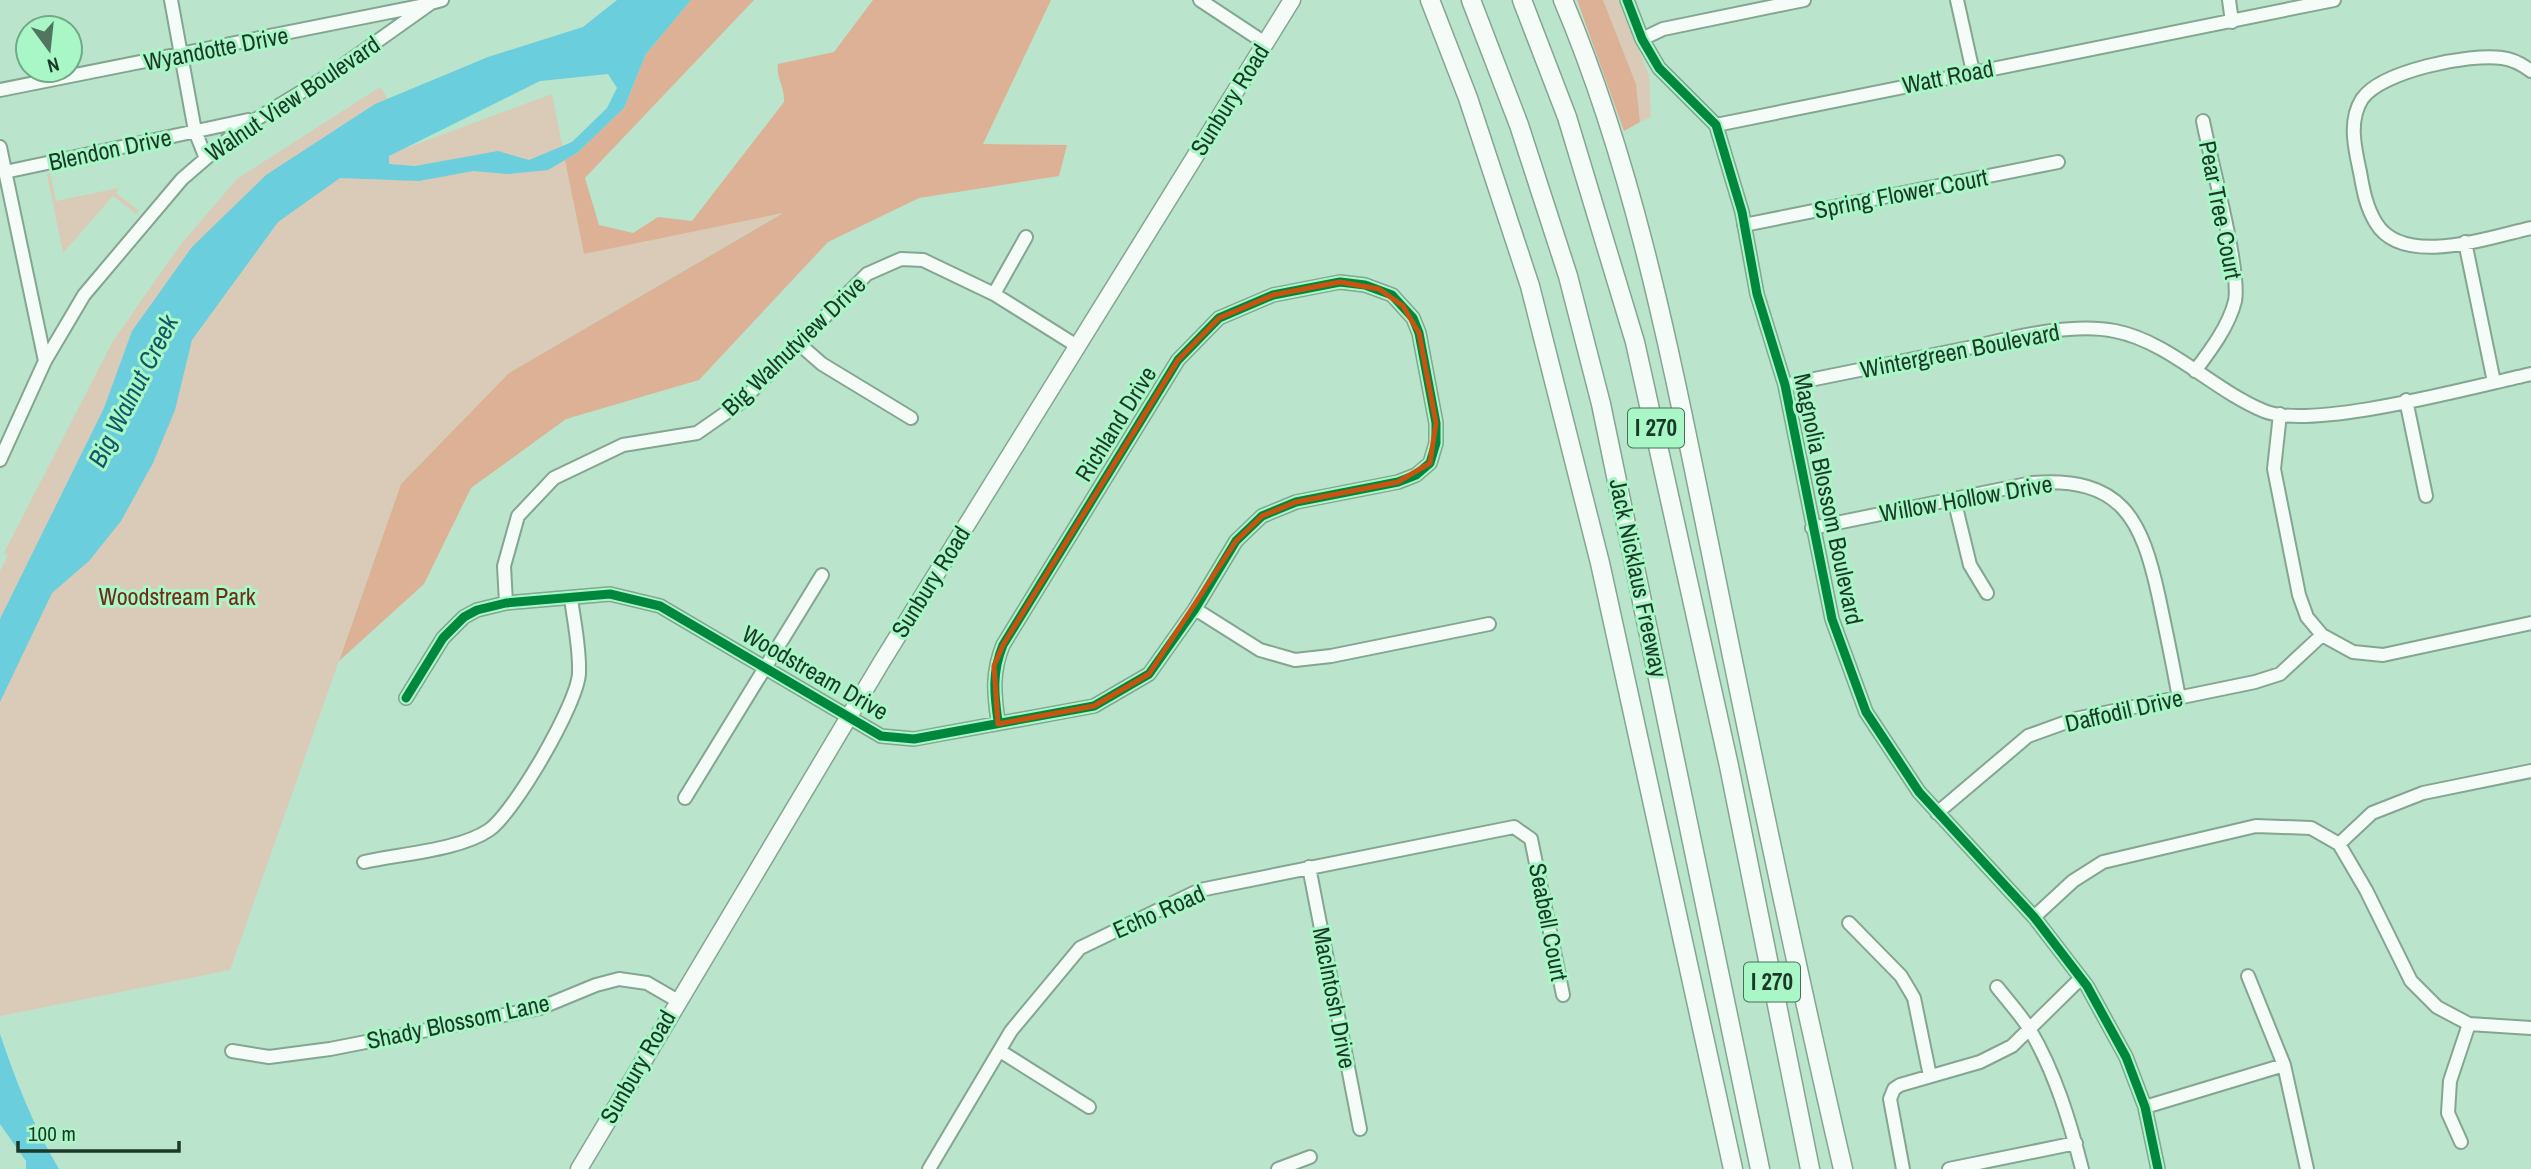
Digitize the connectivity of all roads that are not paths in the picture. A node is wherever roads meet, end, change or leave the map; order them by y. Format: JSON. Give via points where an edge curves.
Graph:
{"nodes":[{"id":1,"x":171,"y":0,"type":"edge"},
{"id":2,"x":1200,"y":0,"type":"edge"},
{"id":3,"x":1292,"y":0,"type":"edge"},
{"id":4,"x":1430,"y":0,"type":"edge"},
{"id":5,"x":1471,"y":0,"type":"edge"},
{"id":6,"x":1522,"y":0,"type":"edge"},
{"id":7,"x":1563,"y":0,"type":"edge"},
{"id":8,"x":1627,"y":0,"type":"edge"},
{"id":9,"x":1804,"y":0,"type":"edge"},
{"id":10,"x":1957,"y":0,"type":"edge"},
{"id":11,"x":2229,"y":0,"type":"edge"},
{"id":12,"x":2334,"y":0,"type":"edge"},
{"id":13,"x":436,"y":1,"type":"edge"},
{"id":14,"x":2232,"y":22,"type":"junction"},
{"id":15,"x":1642,"y":40,"type":"junction"},
{"id":16,"x":1265,"y":43,"type":"junction"},
{"id":17,"x":183,"y":55,"type":"junction"},
{"id":18,"x":2531,"y":71,"type":"edge"},
{"id":19,"x":1973,"y":72,"type":"junction"},
{"id":20,"x":0,"y":90,"type":"edge"},
{"id":21,"x":255,"y":118,"type":"junction"},
{"id":22,"x":2203,"y":121,"type":"dead end"},
{"id":23,"x":1716,"y":125,"type":"junction"},
{"id":24,"x":195,"y":131,"type":"junction"},
{"id":25,"x":0,"y":147,"type":"edge"},
{"id":26,"x":205,"y":156,"type":"junction"},
{"id":27,"x":2057,"y":162,"type":"dead end"},
{"id":28,"x":5,"y":172,"type":"junction"},
{"id":29,"x":1744,"y":225,"type":"junction"},
{"id":30,"x":2531,"y":228,"type":"edge"},
{"id":31,"x":1026,"y":237,"type":"dead end"},
{"id":32,"x":2465,"y":242,"type":"junction"},
{"id":33,"x":994,"y":294,"type":"junction"},
{"id":34,"x":1392,"y":295,"type":"joint"},
{"id":35,"x":798,"y":343,"type":"junction"},
{"id":36,"x":1077,"y":346,"type":"junction"},
{"id":37,"x":45,"y":361,"type":"junction"},
{"id":38,"x":2195,"y":371,"type":"junction"},
{"id":39,"x":2531,"y":374,"type":"edge"},
{"id":40,"x":2494,"y":382,"type":"junction"},
{"id":41,"x":1785,"y":385,"type":"junction"},
{"id":42,"x":2406,"y":400,"type":"junction"},
{"id":43,"x":2280,"y":414,"type":"junction"},
{"id":44,"x":911,"y":418,"type":"dead end"},
{"id":45,"x":0,"y":460,"type":"edge"},
{"id":46,"x":2426,"y":496,"type":"dead end"},
{"id":47,"x":1954,"y":499,"type":"junction"},
{"id":48,"x":1812,"y":528,"type":"junction"},
{"id":49,"x":822,"y":575,"type":"dead end"},
{"id":50,"x":1987,"y":593,"type":"dead end"},
{"id":51,"x":571,"y":598,"type":"junction"},
{"id":52,"x":506,"y":603,"type":"junction"},
{"id":53,"x":1195,"y":609,"type":"junction"},
{"id":54,"x":2531,"y":623,"type":"edge"},
{"id":55,"x":1489,"y":624,"type":"dead end"},
{"id":56,"x":2322,"y":635,"type":"junction"},
{"id":57,"x":766,"y":667,"type":"junction"},
{"id":58,"x":406,"y":698,"type":"dead end"},
{"id":59,"x":2179,"y":698,"type":"junction"},
{"id":60,"x":850,"y":718,"type":"junction"},
{"id":61,"x":998,"y":721,"type":"junction"},
{"id":62,"x":2531,"y":771,"type":"edge"},
{"id":63,"x":685,"y":798,"type":"dead end"},
{"id":64,"x":1937,"y":813,"type":"junction"},
{"id":65,"x":2339,"y":844,"type":"junction"},
{"id":66,"x":1534,"y":849,"type":"joint"},
{"id":67,"x":364,"y":862,"type":"dead end"},
{"id":68,"x":1309,"y":867,"type":"junction"},
{"id":69,"x":2034,"y":917,"type":"junction"},
{"id":70,"x":1849,"y":923,"type":"dead end"},
{"id":71,"x":2248,"y":976,"type":"dead end"},
{"id":72,"x":2081,"y":978,"type":"junction"},
{"id":73,"x":1997,"y":986,"type":"dead end"},
{"id":74,"x":1563,"y":995,"type":"dead end"},
{"id":75,"x":1695,"y":1000,"type":"junction"},
{"id":76,"x":678,"y":1001,"type":"junction"},
{"id":77,"x":2469,"y":1024,"type":"junction"},
{"id":78,"x":2531,"y":1028,"type":"edge"},
{"id":79,"x":2030,"y":1029,"type":"junction"},
{"id":80,"x":232,"y":1051,"type":"dead end"},
{"id":81,"x":1000,"y":1051,"type":"junction"},
{"id":82,"x":2284,"y":1065,"type":"junction"},
{"id":83,"x":1930,"y":1076,"type":"junction"},
{"id":84,"x":1089,"y":1107,"type":"dead end"},
{"id":85,"x":2145,"y":1107,"type":"junction"},
{"id":86,"x":1360,"y":1129,"type":"dead end"},
{"id":87,"x":2461,"y":1142,"type":"dead end"},
{"id":88,"x":2076,"y":1143,"type":"junction"},
{"id":89,"x":1310,"y":1157,"type":"dead end"},
{"id":90,"x":579,"y":1169,"type":"edge"},
{"id":91,"x":929,"y":1169,"type":"edge"},
{"id":92,"x":1279,"y":1169,"type":"edge"},
{"id":93,"x":1725,"y":1169,"type":"edge"},
{"id":94,"x":1733,"y":1169,"type":"edge"},
{"id":95,"x":1760,"y":1169,"type":"edge"},
{"id":96,"x":1810,"y":1169,"type":"edge"},
{"id":97,"x":1843,"y":1169,"type":"edge"},
{"id":98,"x":1903,"y":1169,"type":"edge"},
{"id":99,"x":1949,"y":1169,"type":"edge"},
{"id":100,"x":2082,"y":1169,"type":"edge"},
{"id":101,"x":2158,"y":1169,"type":"edge"},
{"id":102,"x":2307,"y":1169,"type":"edge"}],
"edges":[{"from":1,"to":17,"type":"street"},
{"from":2,"to":16,"type":"street"},
{"from":3,"to":16,"type":"main road","name":"Sunbury Road"},
{"from":4,"to":75,"type":"highway","via":[[1468,98],[1530,286],[1600,563]]},
{"from":5,"to":95,"type":"highway","name":"Jack Nicklaus Freeway","number":"I 270","via":[[1519,125],[1568,276],[1598,392]]},
{"from":6,"to":96,"type":"highway","name":"Jack Nicklaus Freeway","number":"I 270","via":[[1567,117],[1635,342],[1729,766]]},
{"from":7,"to":97,"type":"highway","via":[[1586,54],[1647,256]]},
{"from":8,"to":15,"type":"street"},
{"from":9,"to":15,"type":"street","via":[[1663,29]]},
{"from":10,"to":19,"type":"street"},
{"from":11,"to":14,"type":"street"},
{"from":12,"to":14,"type":"street","name":"Watt Road"},
{"from":13,"to":17,"type":"street","name":"Wyandotte Drive"},
{"from":13,"to":21,"type":"street","name":"Walnut View Boulevard","via":[[331,74]]},
{"from":14,"to":19,"type":"street","name":"Watt Road"},
{"from":15,"to":23,"type":"street","via":[[1659,68]]},
{"from":16,"to":36,"type":"main road","name":"Sunbury Road"},
{"from":17,"to":20,"type":"street","name":"Wyandotte Drive"},
{"from":17,"to":24,"type":"street"},
{"from":18,"to":32,"type":"street","via":[[2504,58],[2482,58],[2395,74],[2363,98],[2355,120],[2354,144],[2376,225],[2400,243],[2430,248]]},
{"from":19,"to":23,"type":"street","name":"Watt Road"},
{"from":21,"to":24,"type":"street","name":"Blendon Drive"},
{"from":21,"to":26,"type":"street","name":"Walnut View Boulevard"},
{"from":22,"to":38,"type":"street","name":"Pear Tree Court","via":[[2234,270],[2235,300]]},
{"from":23,"to":29,"type":"street","name":"Magnolia Blossom Boulevard"},
{"from":24,"to":26,"type":"street"},
{"from":24,"to":28,"type":"street","name":"Blendon Drive"},
{"from":25,"to":28,"type":"street"},
{"from":26,"to":37,"type":"street","name":"Walnut View Boulevard","via":[[84,295]]},
{"from":27,"to":29,"type":"street","name":"Spring Flower Court"},
{"from":28,"to":37,"type":"street"},
{"from":29,"to":41,"type":"street","name":"Magnolia Blossom Boulevard","via":[[1757,295]]},
{"from":30,"to":32,"type":"street"},
{"from":31,"to":33,"type":"street"},
{"from":32,"to":40,"type":"street"},
{"from":33,"to":35,"type":"street","name":"Big Walnutview Drive","via":[[923,260],[901,259],[867,274]]},
{"from":33,"to":36,"type":"street","name":"Big Walnutview Drive"},
{"from":34,"to":53,"type":"street","name":"Woodstream Drive","via":[[1413,318],[1419,333],[1436,423],[1430,463],[1398,482],[1296,502],[1262,516],[1236,541]]},
{"from":34,"to":61,"type":"street","name":"Richland Drive","via":[[1340,282],[1273,295],[1219,318],[1178,360],[1003,645],[993,690]]},
{"from":35,"to":44,"type":"street","via":[[822,364]]},
{"from":35,"to":52,"type":"street","name":"Big Walnutview Drive","via":[[740,403],[697,433],[623,445],[554,478],[518,516],[504,566]]},
{"from":36,"to":60,"type":"main road","name":"Sunbury Road"},
{"from":37,"to":45,"type":"street","name":"Walnut View Boulevard"},
{"from":38,"to":41,"type":"street","name":"Wintergreen Boulevard","via":[[2150,344],[2115,331],[2049,331]]},
{"from":38,"to":43,"type":"street","name":"Wintergreen Boulevard","via":[[2229,394]]},
{"from":39,"to":40,"type":"street","name":"Wintergreen Boulevard"},
{"from":40,"to":42,"type":"street","name":"Wintergreen Boulevard"},
{"from":41,"to":48,"type":"street","name":"Magnolia Blossom Boulevard"},
{"from":42,"to":43,"type":"street","name":"Wintergreen Boulevard","via":[[2315,417]]},
{"from":42,"to":46,"type":"street"},
{"from":43,"to":56,"type":"street","via":[[2274,469],[2299,595],[2306,617]]},
{"from":47,"to":48,"type":"street","name":"Willow Hollow Drive"},
{"from":47,"to":50,"type":"street","via":[[1970,565]]},
{"from":47,"to":59,"type":"street","name":"Willow Hollow Drive","via":[[2061,481],[2092,487],[2134,518],[2149,551]]},
{"from":48,"to":64,"type":"street","name":"Magnolia Blossom Boulevard","via":[[1832,619],[1866,712]]},
{"from":49,"to":57,"type":"street"},
{"from":51,"to":52,"type":"street","name":"Woodstream Drive"},
{"from":51,"to":57,"type":"street","name":"Woodstream Drive","via":[[610,594],[660,606]]},
{"from":51,"to":67,"type":"street","via":[[579,674],[566,716],[506,814],[489,830],[469,839]]},
{"from":52,"to":58,"type":"street","name":"Woodstream Drive","via":[[491,604],[464,617],[443,638]]},
{"from":53,"to":55,"type":"street","via":[[1260,650],[1295,660]]},
{"from":53,"to":61,"type":"street","name":"Woodstream Drive","via":[[1149,674],[1094,706]]},
{"from":54,"to":56,"type":"street","via":[[2383,654],[2353,652]]},
{"from":56,"to":59,"type":"street","name":"Daffodil Drive","via":[[2280,674]]},
{"from":57,"to":60,"type":"street","name":"Woodstream Drive"},
{"from":57,"to":63,"type":"street"},
{"from":59,"to":64,"type":"street","name":"Daffodil Drive","via":[[2075,719],[2028,736]]},
{"from":60,"to":61,"type":"street","name":"Woodstream Drive","via":[[881,736],[914,739]]},
{"from":60,"to":76,"type":"main road","name":"Sunbury Road"},
{"from":62,"to":65,"type":"street","via":[[2423,793],[2372,813]]},
{"from":64,"to":69,"type":"street","name":"Magnolia Blossom Boulevard"},
{"from":65,"to":69,"type":"street","via":[[2311,828],[2256,826],[2137,852],[2103,862],[2073,881]]},
{"from":65,"to":77,"type":"street","via":[[2411,981],[2437,1007]]},
{"from":66,"to":68,"type":"street","name":"Echo Road","via":[[1524,832],[1503,827]]},
{"from":66,"to":74,"type":"street","name":"Seabell Court"},
{"from":68,"to":81,"type":"street","name":"Echo Road","via":[[1200,890],[1080,948],[1011,1031]]},
{"from":68,"to":86,"type":"street","name":"MacIntosh Drive"},
{"from":69,"to":72,"type":"street","name":"Magnolia Blossom Boulevard"},
{"from":70,"to":83,"type":"street","via":[[1901,976],[1914,998]]},
{"from":71,"to":82,"type":"street"},
{"from":72,"to":79,"type":"street"},
{"from":72,"to":85,"type":"street","name":"Magnolia Blossom Boulevard","via":[[2109,1023]]},
{"from":73,"to":79,"type":"street"},
{"from":75,"to":93,"type":"highway"},
{"from":75,"to":94,"type":"highway"},
{"from":76,"to":80,"type":"street","name":"Shady Blossom Lane","via":[[647,983],[619,979],[540,1008],[330,1049],[269,1057]]},
{"from":76,"to":90,"type":"main road","name":"Sunbury Road"},
{"from":77,"to":78,"type":"street"},
{"from":77,"to":87,"type":"street","via":[[2449,1081],[2448,1113]]},
{"from":79,"to":83,"type":"street","via":[[2012,1046],[1980,1062]]},
{"from":79,"to":88,"type":"street"},
{"from":81,"to":84,"type":"street"},
{"from":81,"to":91,"type":"street","name":"Echo Road"},
{"from":82,"to":85,"type":"street"},
{"from":82,"to":102,"type":"street"},
{"from":83,"to":98,"type":"street","via":[[1900,1084],[1891,1093]]},
{"from":85,"to":101,"type":"street","name":"Magnolia Blossom Boulevard"},
{"from":88,"to":99,"type":"street"},
{"from":88,"to":100,"type":"street"},
{"from":89,"to":92,"type":"street"}]}
